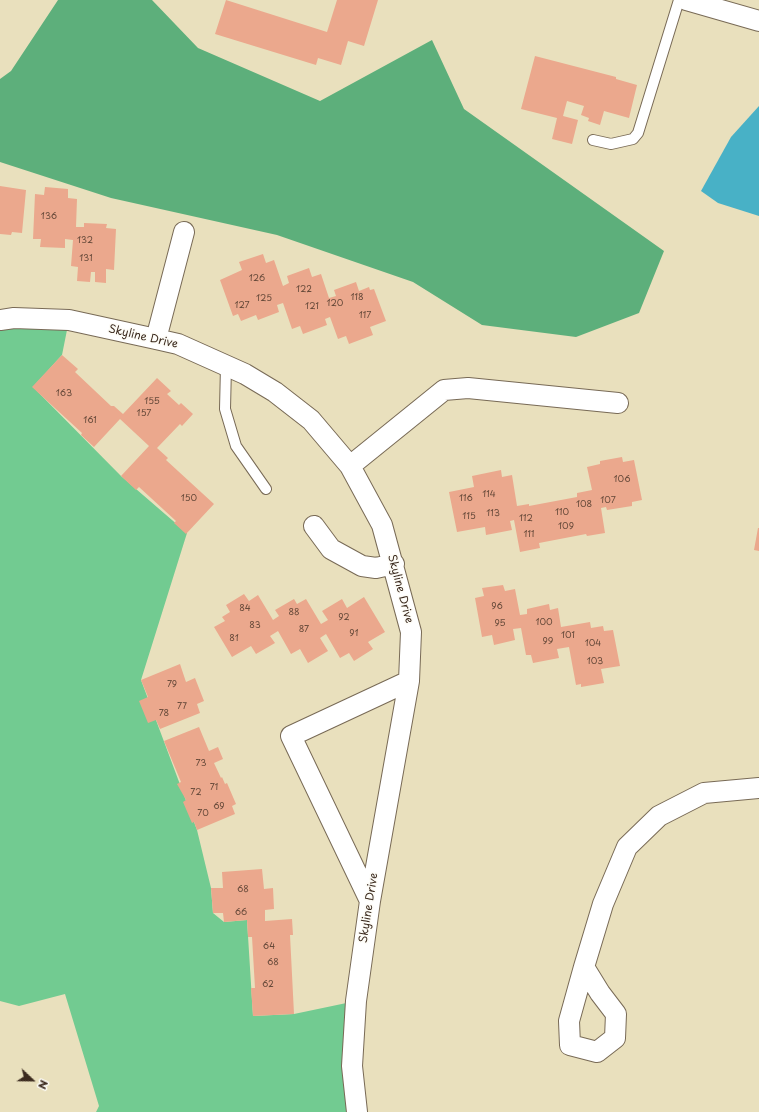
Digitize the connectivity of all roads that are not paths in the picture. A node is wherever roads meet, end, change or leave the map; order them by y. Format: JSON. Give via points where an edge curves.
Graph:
{"nodes":[{"id":1,"x":678,"y":0,"type":"edge"},
{"id":2,"x":686,"y":0,"type":"edge"},
{"id":3,"x":759,"y":21,"type":"edge"},
{"id":4,"x":593,"y":140,"type":"dead end"},
{"id":5,"x":184,"y":232,"type":"dead end"},
{"id":6,"x":0,"y":320,"type":"edge"},
{"id":7,"x":156,"y":339,"type":"junction"},
{"id":8,"x":226,"y":366,"type":"junction"},
{"id":9,"x":618,"y":403,"type":"dead end"},
{"id":10,"x":350,"y":466,"type":"junction"},
{"id":11,"x":266,"y":490,"type":"dead end"},
{"id":12,"x":314,"y":526,"type":"dead end"},
{"id":13,"x":394,"y":564,"type":"junction"},
{"id":14,"x":409,"y":680,"type":"junction"},
{"id":15,"x":759,"y":788,"type":"edge"},
{"id":16,"x":370,"y":901,"type":"junction"},
{"id":17,"x":584,"y":967,"type":"dead end"},
{"id":18,"x":357,"y":1112,"type":"edge"}],
"edges":[{"from":1,"to":4,"type":"lane","via":[[638,133],[633,139],[611,144]]},
{"from":2,"to":3,"type":"street"},
{"from":5,"to":7,"type":"street"},
{"from":6,"to":7,"type":"street","name":"Skyline Drive","via":[[69,320]]},
{"from":7,"to":8,"type":"street","name":"Skyline Drive","via":[[178,344]]},
{"from":8,"to":10,"type":"street","name":"Skyline Drive","via":[[275,392],[311,420]]},
{"from":8,"to":11,"type":"lane","via":[[225,409],[236,446]]},
{"from":9,"to":10,"type":"street","via":[[468,388],[444,390]]},
{"from":10,"to":13,"type":"street","name":"Skyline Drive","via":[[382,525]]},
{"from":12,"to":13,"type":"street","via":[[331,549],[362,566],[376,568]]},
{"from":13,"to":14,"type":"street","name":"Skyline Drive","via":[[412,632]]},
{"from":14,"to":16,"type":"street","name":"Skyline Drive"},
{"from":14,"to":16,"type":"street","via":[[291,736]]},
{"from":15,"to":17,"type":"street","via":[[704,793],[658,816],[627,847],[603,904]]},
{"from":16,"to":18,"type":"street","name":"Skyline Drive","via":[[356,1001],[352,1066]]}]}
